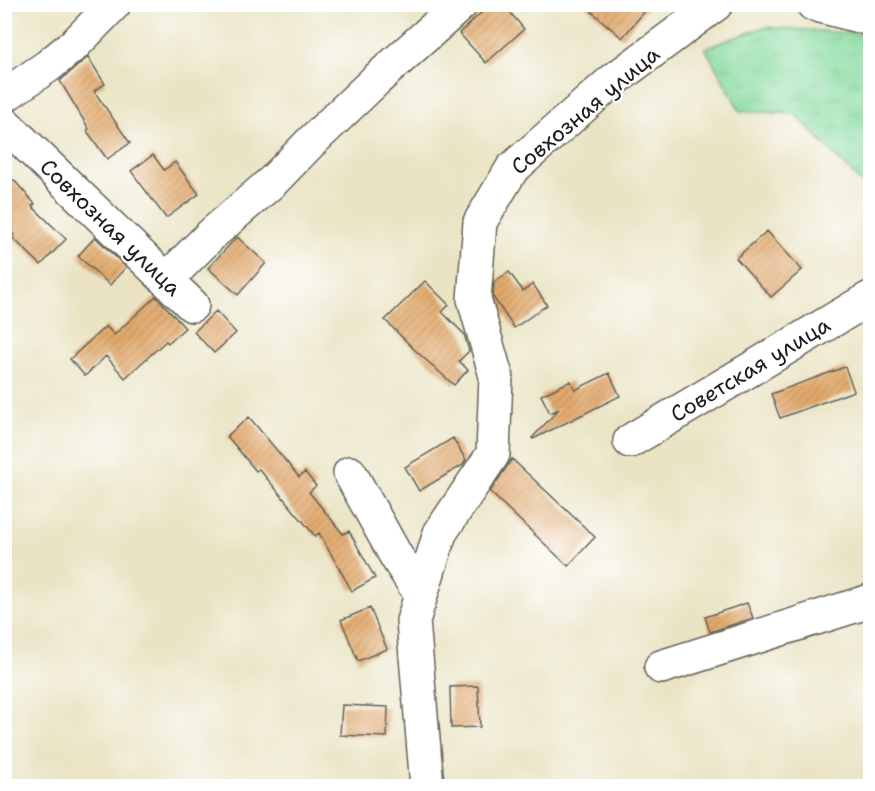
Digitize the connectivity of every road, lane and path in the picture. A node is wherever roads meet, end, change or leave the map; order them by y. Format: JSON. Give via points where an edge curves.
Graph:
{"nodes":[{"id":1,"x":114,"y":4,"type":"edge"},
{"id":2,"x":461,"y":4,"type":"edge"},
{"id":3,"x":716,"y":4,"type":"edge"},
{"id":4,"x":813,"y":4,"type":"edge"},
{"id":5,"x":870,"y":19,"type":"edge"},
{"id":6,"x":4,"y":96,"type":"edge"},
{"id":7,"x":4,"y":123,"type":"edge"},
{"id":8,"x":166,"y":280,"type":"junction"},
{"id":9,"x":870,"y":298,"type":"edge"},
{"id":10,"x":192,"y":305,"type":"dead end"},
{"id":11,"x":630,"y":441,"type":"dead end"},
{"id":12,"x":350,"y":473,"type":"dead end"},
{"id":13,"x":440,"y":533,"type":"junction"},
{"id":14,"x":383,"y":534,"type":"junction"},
{"id":15,"x":421,"y":595,"type":"junction"},
{"id":16,"x":870,"y":601,"type":"edge"},
{"id":17,"x":660,"y":667,"type":"dead end"},
{"id":18,"x":427,"y":786,"type":"edge"}],
"edges":[{"from":1,"to":6,"type":"street","via":[[76,43]]},
{"from":2,"to":8,"type":"street"},
{"from":3,"to":13,"type":"street","name":"Совхозная улица","via":[[611,82],[512,168],[480,222],[474,299],[496,376],[493,454]]},
{"from":4,"to":5,"type":"street"},
{"from":7,"to":8,"type":"street","name":"Совхозная улица"},
{"from":8,"to":10,"type":"street","name":"Совхозная улица"},
{"from":9,"to":11,"type":"street","name":"Советская улица"},
{"from":12,"to":14,"type":"street"},
{"from":13,"to":14,"type":"street"},
{"from":13,"to":15,"type":"street","name":"Совхозная улица"},
{"from":14,"to":15,"type":"street"},
{"from":15,"to":18,"type":"street","name":"Совхозная улица","via":[[413,621]]},
{"from":16,"to":17,"type":"street"}]}
